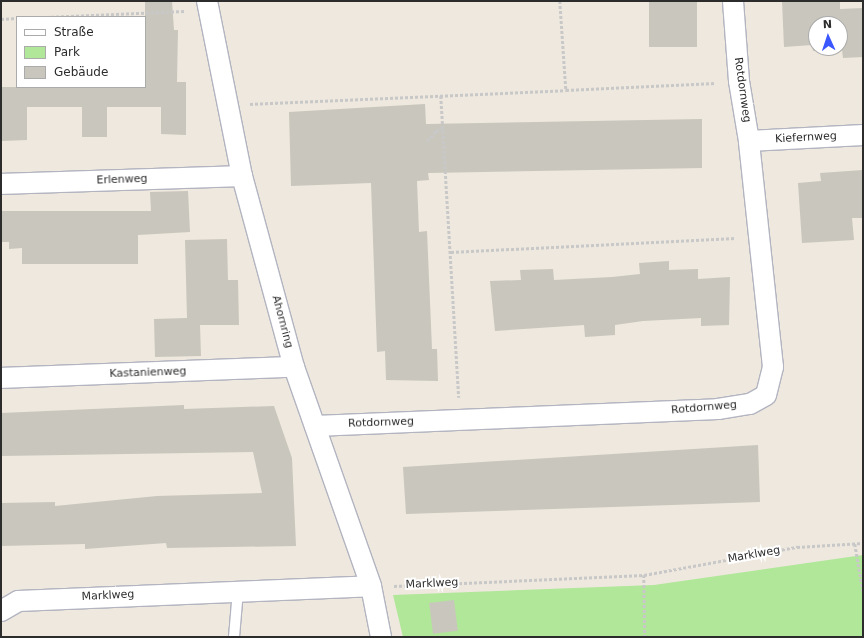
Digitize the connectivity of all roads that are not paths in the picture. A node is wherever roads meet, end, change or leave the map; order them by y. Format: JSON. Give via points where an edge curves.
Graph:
{"nodes":[{"id":1,"x":733,"y":1,"type":"edge"},
{"id":2,"x":208,"y":6,"type":"edge"},
{"id":3,"x":863,"y":135,"type":"edge"},
{"id":4,"x":749,"y":141,"type":"junction"},
{"id":5,"x":242,"y":176,"type":"junction"},
{"id":6,"x":1,"y":184,"type":"edge"},
{"id":7,"x":294,"y":367,"type":"junction"},
{"id":8,"x":1,"y":378,"type":"edge"},
{"id":9,"x":315,"y":426,"type":"junction"},
{"id":10,"x":371,"y":586,"type":"junction"},
{"id":11,"x":238,"y":590,"type":"junction"},
{"id":12,"x":1,"y":611,"type":"edge"},
{"id":13,"x":234,"y":637,"type":"edge"},
{"id":14,"x":381,"y":637,"type":"edge"}],
"edges":[{"from":1,"to":4,"type":"street","name":"Rotdornweg","via":[[739,81]]},
{"from":2,"to":5,"type":"street","name":"Ahornring"},
{"from":3,"to":4,"type":"street","name":"Kiefernweg"},
{"from":4,"to":9,"type":"street","name":"Rotdornweg","via":[[773,367],[766,395],[750,404],[718,409]]},
{"from":5,"to":6,"type":"street","name":"Erlenweg"},
{"from":5,"to":7,"type":"street","name":"Ahornring"},
{"from":7,"to":8,"type":"street","name":"Kastanienweg"},
{"from":7,"to":9,"type":"street","name":"Ahornring"},
{"from":9,"to":10,"type":"street","name":"Ahornring"},
{"from":10,"to":11,"type":"street","name":"Marklweg"},
{"from":10,"to":14,"type":"street","name":"Ahornring"},
{"from":11,"to":12,"type":"street","name":"Marklweg","via":[[18,601]]},
{"from":11,"to":13,"type":"lane"}]}
